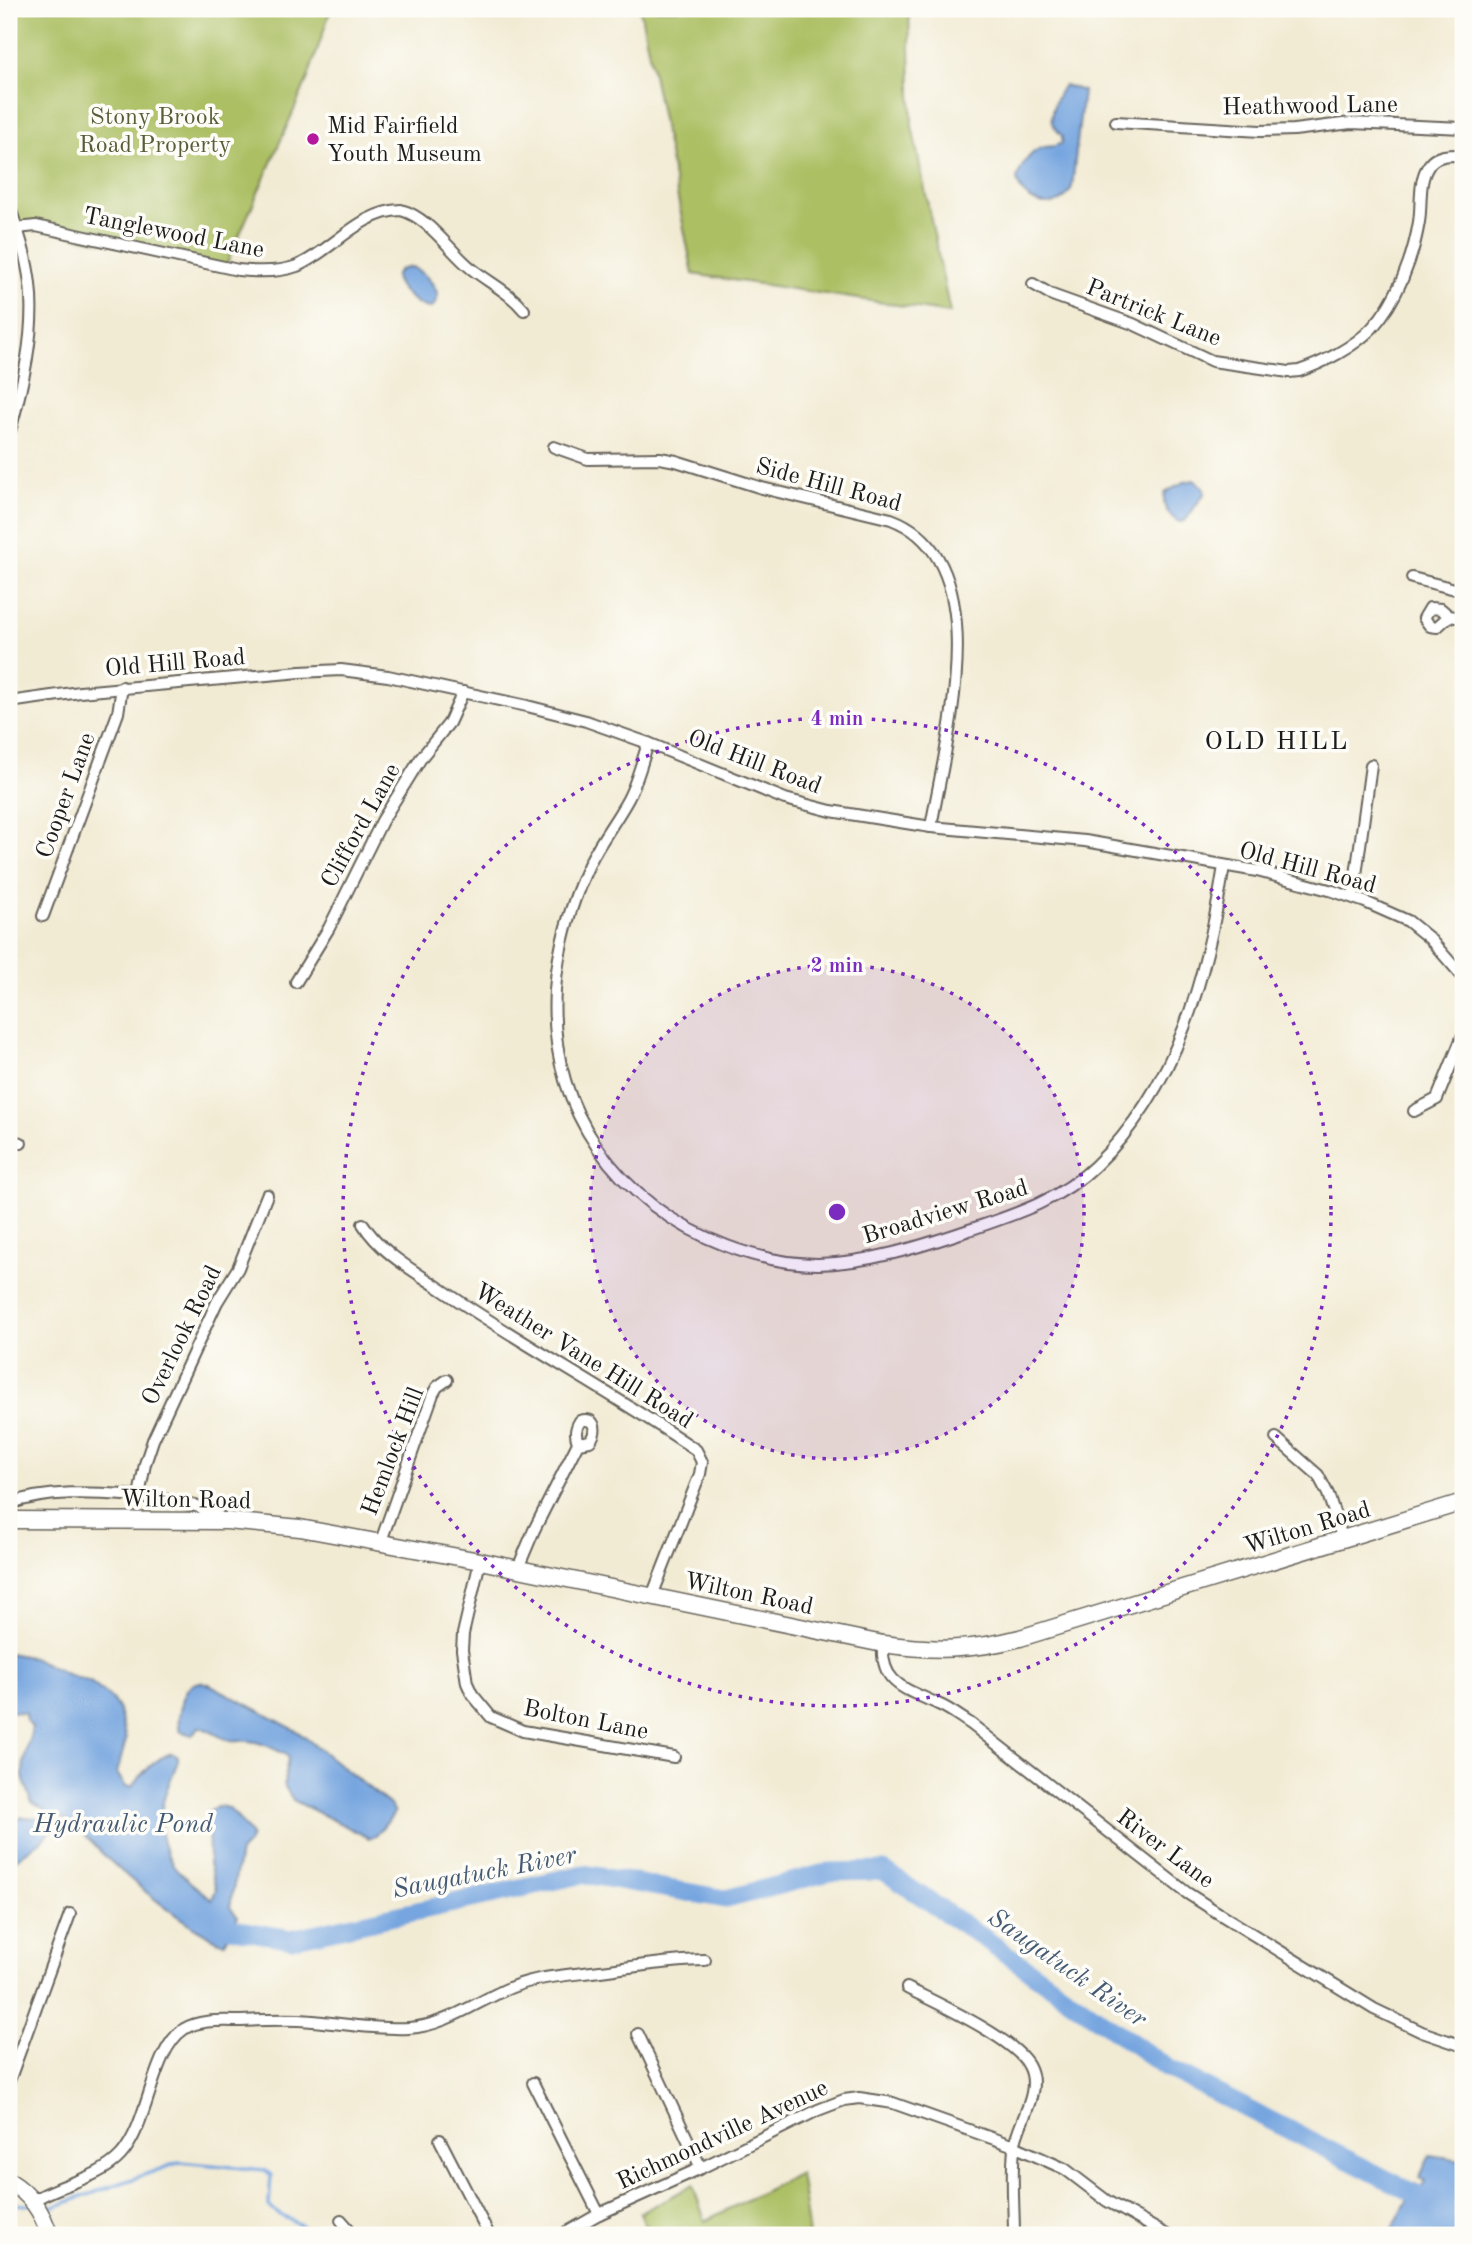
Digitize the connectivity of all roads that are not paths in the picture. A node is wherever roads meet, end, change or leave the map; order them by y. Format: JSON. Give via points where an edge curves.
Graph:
{"nodes":[{"id":1,"x":1116,"y":122,"type":"dead end"},
{"id":2,"x":1463,"y":128,"type":"edge"},
{"id":3,"x":1463,"y":155,"type":"edge"},
{"id":4,"x":9,"y":205,"type":"edge"},
{"id":5,"x":17,"y":228,"type":"junction"},
{"id":6,"x":1033,"y":284,"type":"dead end"},
{"id":7,"x":524,"y":310,"type":"dead end"},
{"id":8,"x":11,"y":421,"type":"edge"},
{"id":9,"x":9,"y":435,"type":"edge"},
{"id":10,"x":554,"y":447,"type":"dead end"},
{"id":11,"x":1412,"y":578,"type":"dead end"},
{"id":12,"x":1463,"y":591,"type":"edge"},
{"id":13,"x":1449,"y":616,"type":"dead end"},
{"id":14,"x":1463,"y":618,"type":"edge"},
{"id":15,"x":122,"y":688,"type":"junction"},
{"id":16,"x":463,"y":692,"type":"junction"},
{"id":17,"x":9,"y":702,"type":"edge"},
{"id":18,"x":648,"y":743,"type":"junction"},
{"id":19,"x":1371,"y":765,"type":"dead end"},
{"id":20,"x":931,"y":827,"type":"junction"},
{"id":21,"x":1224,"y":866,"type":"junction"},
{"id":22,"x":1353,"y":897,"type":"junction"},
{"id":23,"x":43,"y":916,"type":"dead end"},
{"id":24,"x":1463,"y":977,"type":"edge"},
{"id":25,"x":296,"y":982,"type":"dead end"},
{"id":26,"x":1463,"y":1035,"type":"edge"},
{"id":27,"x":1413,"y":1111,"type":"dead end"},
{"id":28,"x":9,"y":1141,"type":"edge"},
{"id":29,"x":21,"y":1143,"type":"dead end"},
{"id":30,"x":267,"y":1195,"type":"dead end"},
{"id":31,"x":363,"y":1224,"type":"dead end"},
{"id":32,"x":447,"y":1380,"type":"dead end"},
{"id":33,"x":1276,"y":1438,"type":"dead end"},
{"id":34,"x":578,"y":1443,"type":"dead end"},
{"id":35,"x":139,"y":1496,"type":"junction"},
{"id":36,"x":1463,"y":1502,"type":"edge"},
{"id":37,"x":9,"y":1504,"type":"edge"},
{"id":38,"x":9,"y":1520,"type":"edge"},
{"id":39,"x":227,"y":1521,"type":"junction"},
{"id":40,"x":1343,"y":1539,"type":"junction"},
{"id":41,"x":381,"y":1541,"type":"junction"},
{"id":42,"x":480,"y":1561,"type":"junction"},
{"id":43,"x":518,"y":1569,"type":"junction"},
{"id":44,"x":652,"y":1596,"type":"junction"},
{"id":45,"x":883,"y":1644,"type":"junction"},
{"id":46,"x":674,"y":1757,"type":"dead end"},
{"id":47,"x":70,"y":1914,"type":"dead end"},
{"id":48,"x":705,"y":1960,"type":"dead end"},
{"id":49,"x":907,"y":1988,"type":"dead end"},
{"id":50,"x":638,"y":2034,"type":"dead end"},
{"id":51,"x":1463,"y":2046,"type":"edge"},
{"id":52,"x":9,"y":2081,"type":"edge"},
{"id":53,"x":533,"y":2082,"type":"dead end"},
{"id":54,"x":440,"y":2140,"type":"dead end"},
{"id":55,"x":1014,"y":2146,"type":"junction"},
{"id":56,"x":701,"y":2168,"type":"junction"},
{"id":57,"x":9,"y":2181,"type":"edge"},
{"id":58,"x":33,"y":2202,"type":"junction"},
{"id":59,"x":599,"y":2214,"type":"junction"},
{"id":60,"x":341,"y":2220,"type":"dead end"},
{"id":61,"x":49,"y":2233,"type":"edge"},
{"id":62,"x":355,"y":2235,"type":"edge"},
{"id":63,"x":489,"y":2235,"type":"edge"},
{"id":64,"x":562,"y":2235,"type":"edge"},
{"id":65,"x":1014,"y":2235,"type":"edge"},
{"id":66,"x":1167,"y":2235,"type":"edge"}],
"edges":[{"from":1,"to":2,"type":"street","name":"Heathwood Lane","via":[[1260,131],[1351,123]]},
{"from":3,"to":6,"type":"street","name":"Partrick Lane","via":[[1438,157],[1427,167],[1415,241],[1403,276],[1374,327],[1356,342],[1299,371],[1212,360]]},
{"from":4,"to":5,"type":"street"},
{"from":5,"to":7,"type":"street","name":"Tanglewood Lane","via":[[36,226],[238,270],[271,271],[300,264],[366,220],[401,209],[419,219],[470,268]]},
{"from":5,"to":8,"type":"street","via":[[31,307],[26,359]]},
{"from":8,"to":9,"type":"street"},
{"from":10,"to":20,"type":"street","name":"Side Hill Road","via":[[588,459],[680,462],[762,488],[891,519],[923,540],[949,583],[957,637],[954,692]]},
{"from":11,"to":12,"type":"street"},
{"from":13,"to":14,"type":"street"},
{"from":15,"to":16,"type":"street","name":"Old Hill Road","via":[[341,670]]},
{"from":15,"to":17,"type":"street","name":"Old Hill Road"},
{"from":15,"to":23,"type":"street","name":"Cooper Lane","via":[[118,713]]},
{"from":16,"to":18,"type":"street","name":"Old Hill Road","via":[[572,717]]},
{"from":16,"to":25,"type":"street","name":"Clifford Lane","via":[[453,716],[421,758],[372,839],[329,928]]},
{"from":18,"to":20,"type":"street","name":"Old Hill Road","via":[[802,804]]},
{"from":18,"to":21,"type":"street","name":"Broadview Road","via":[[628,799],[585,873],[562,943],[555,989],[559,1056],[568,1091],[591,1138],[627,1184],[691,1231],[749,1255],[816,1264],[863,1259],[944,1239],[1023,1212],[1080,1179],[1137,1118],[1180,1038],[1208,956]]},
{"from":19,"to":22,"type":"street"},
{"from":20,"to":21,"type":"street","name":"Old Hill Road","via":[[1064,838]]},
{"from":21,"to":22,"type":"street","name":"Old Hill Road"},
{"from":22,"to":24,"type":"street","name":"Old Hill Road","via":[[1414,925]]},
{"from":26,"to":27,"type":"street","via":[[1437,1100]]},
{"from":28,"to":29,"type":"street"},
{"from":30,"to":35,"type":"street","name":"Overlook Road","via":[[238,1268],[217,1302],[153,1440]]},
{"from":31,"to":44,"type":"street","name":"Weather Vane Hill Road","via":[[372,1238],[478,1315],[696,1450],[702,1462],[700,1474]]},
{"from":32,"to":41,"type":"street","name":"Hemlock Hill","via":[[433,1394]]},
{"from":33,"to":40,"type":"street","via":[[1318,1475]]},
{"from":34,"to":43,"type":"street"},
{"from":35,"to":37,"type":"street","via":[[65,1493]]},
{"from":35,"to":39,"type":"street","via":[[194,1504]]},
{"from":36,"to":40,"type":"main road","name":"Wilton Road"},
{"from":38,"to":39,"type":"main road","name":"Wilton Road"},
{"from":39,"to":41,"type":"main road","name":"Wilton Road"},
{"from":40,"to":45,"type":"main road","name":"Wilton Road","via":[[998,1644],[941,1650]]},
{"from":41,"to":42,"type":"main road","name":"Wilton Road"},
{"from":42,"to":43,"type":"main road","name":"Wilton Road"},
{"from":42,"to":46,"type":"street","name":"Bolton Lane","via":[[462,1650],[467,1684],[491,1717],[523,1731]]},
{"from":43,"to":44,"type":"main road","name":"Wilton Road"},
{"from":44,"to":45,"type":"main road","name":"Wilton Road"},
{"from":45,"to":51,"type":"street","name":"River Lane","via":[[882,1663],[898,1685],[971,1724],[1187,1893],[1374,2009]]},
{"from":47,"to":52,"type":"street"},
{"from":48,"to":58,"type":"street","via":[[553,1976],[513,1986],[439,2022],[411,2028],[296,2020],[215,2021],[187,2027],[165,2051],[134,2137],[119,2157],[96,2174]]},
{"from":49,"to":55,"type":"street","via":[[975,2023],[1029,2066],[1030,2100]]},
{"from":50,"to":56,"type":"street"},
{"from":53,"to":59,"type":"street"},
{"from":54,"to":63,"type":"street"},
{"from":55,"to":56,"type":"street","name":"Richmondville Avenue","via":[[893,2103],[859,2098],[830,2105]]},
{"from":55,"to":65,"type":"street"},
{"from":55,"to":66,"type":"street","name":"Richmondville Avenue","via":[[1065,2169],[1108,2201]]},
{"from":56,"to":59,"type":"street","name":"Richmondville Avenue"},
{"from":57,"to":58,"type":"main road"},
{"from":58,"to":61,"type":"main road"},
{"from":59,"to":64,"type":"street","name":"Richmondville Avenue"},
{"from":60,"to":62,"type":"street"}]}
